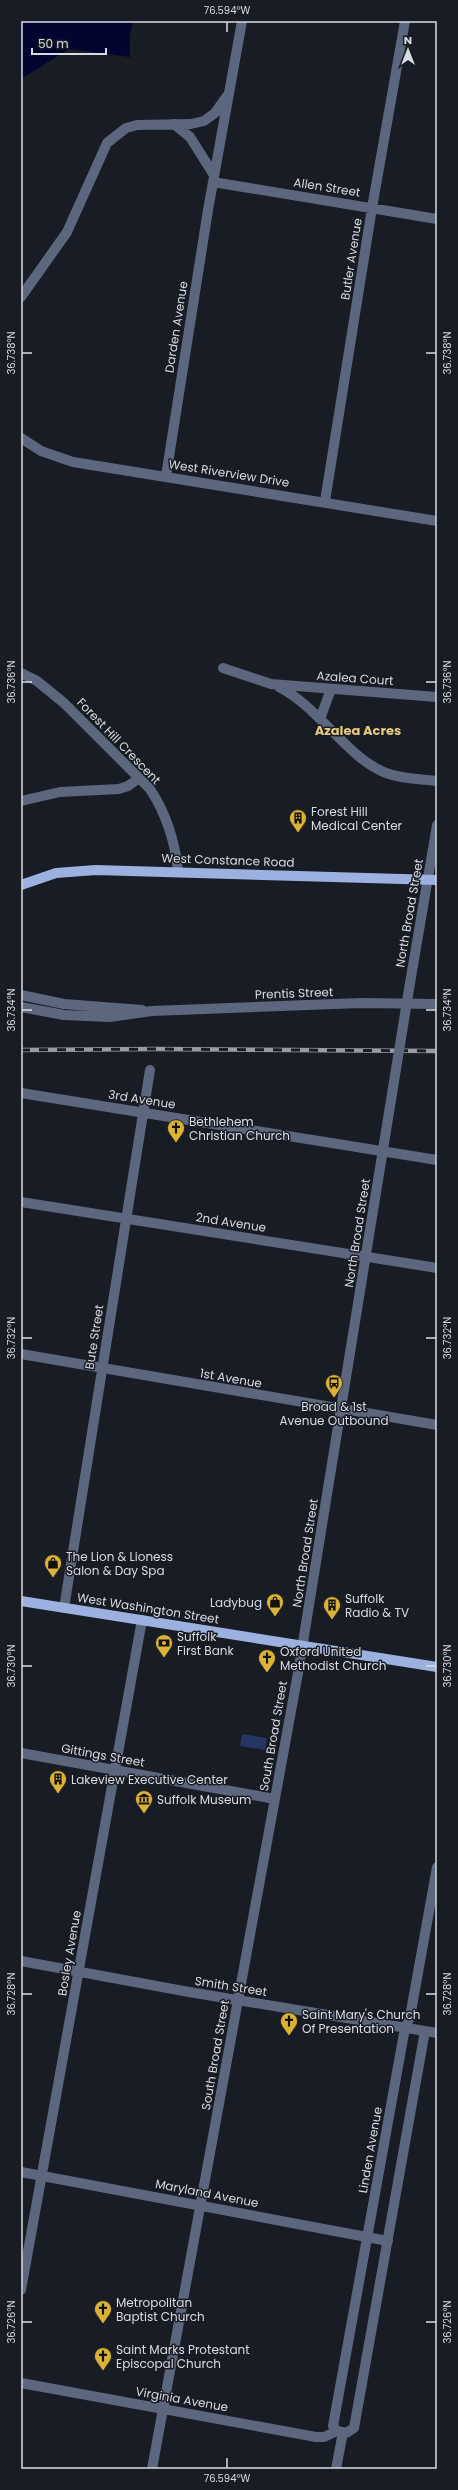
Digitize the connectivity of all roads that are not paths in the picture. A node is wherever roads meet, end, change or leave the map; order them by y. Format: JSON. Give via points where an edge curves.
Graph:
{"nodes":[{"id":1,"x":242,"y":21,"type":"edge"},
{"id":2,"x":405,"y":21,"type":"edge"},
{"id":3,"x":230,"y":91,"type":"junction"},
{"id":4,"x":174,"y":124,"type":"junction"},
{"id":5,"x":214,"y":178,"type":"junction"},
{"id":6,"x":372,"y":208,"type":"junction"},
{"id":7,"x":437,"y":219,"type":"edge"},
{"id":8,"x":21,"y":297,"type":"edge"},
{"id":9,"x":21,"y":438,"type":"edge"},
{"id":10,"x":166,"y":476,"type":"junction"},
{"id":11,"x":325,"y":502,"type":"junction"},
{"id":12,"x":437,"y":521,"type":"edge"},
{"id":13,"x":223,"y":668,"type":"dead end"},
{"id":14,"x":21,"y":673,"type":"edge"},
{"id":15,"x":271,"y":684,"type":"junction"},
{"id":16,"x":331,"y":689,"type":"junction"},
{"id":17,"x":437,"y":697,"type":"edge"},
{"id":18,"x":320,"y":719,"type":"junction"},
{"id":19,"x":139,"y":778,"type":"junction"},
{"id":20,"x":437,"y":781,"type":"edge"},
{"id":21,"x":21,"y":801,"type":"edge"},
{"id":22,"x":437,"y":825,"type":"edge"},
{"id":23,"x":178,"y":871,"type":"junction"},
{"id":24,"x":433,"y":880,"type":"edge"},
{"id":25,"x":21,"y":885,"type":"edge"},
{"id":26,"x":21,"y":995,"type":"edge"},
{"id":27,"x":437,"y":1004,"type":"edge"},
{"id":28,"x":21,"y":1007,"type":"edge"},
{"id":29,"x":152,"y":1011,"type":"junction"},
{"id":30,"x":150,"y":1070,"type":"dead end"},
{"id":31,"x":21,"y":1093,"type":"edge"},
{"id":32,"x":143,"y":1112,"type":"junction"},
{"id":33,"x":384,"y":1151,"type":"junction"},
{"id":34,"x":437,"y":1160,"type":"edge"},
{"id":35,"x":21,"y":1202,"type":"edge"},
{"id":36,"x":126,"y":1218,"type":"junction"},
{"id":37,"x":367,"y":1257,"type":"junction"},
{"id":38,"x":437,"y":1268,"type":"edge"},
{"id":39,"x":21,"y":1354,"type":"edge"},
{"id":40,"x":102,"y":1368,"type":"junction"},
{"id":41,"x":341,"y":1410,"type":"junction"},
{"id":42,"x":437,"y":1425,"type":"edge"},
{"id":43,"x":21,"y":1601,"type":"edge"},
{"id":44,"x":64,"y":1608,"type":"junction"},
{"id":45,"x":142,"y":1620,"type":"junction"},
{"id":46,"x":303,"y":1645,"type":"junction"},
{"id":47,"x":437,"y":1667,"type":"edge"},
{"id":48,"x":21,"y":1753,"type":"edge"},
{"id":49,"x":116,"y":1771,"type":"junction"},
{"id":50,"x":275,"y":1799,"type":"junction"},
{"id":51,"x":437,"y":1867,"type":"edge"},
{"id":52,"x":21,"y":1961,"type":"edge"},
{"id":53,"x":78,"y":1972,"type":"junction"},
{"id":54,"x":238,"y":2000,"type":"junction"},
{"id":55,"x":405,"y":2028,"type":"junction"},
{"id":56,"x":425,"y":2031,"type":"junction"},
{"id":57,"x":437,"y":2033,"type":"edge"},
{"id":58,"x":21,"y":2172,"type":"edge"},
{"id":59,"x":42,"y":2176,"type":"junction"},
{"id":60,"x":201,"y":2205,"type":"junction"},
{"id":61,"x":367,"y":2237,"type":"junction"},
{"id":62,"x":388,"y":2241,"type":"junction"},
{"id":63,"x":21,"y":2290,"type":"edge"},
{"id":64,"x":21,"y":2383,"type":"edge"},
{"id":65,"x":163,"y":2409,"type":"junction"},
{"id":66,"x":340,"y":2432,"type":"junction"},
{"id":67,"x":152,"y":2469,"type":"edge"},
{"id":68,"x":336,"y":2469,"type":"edge"}],
"edges":[{"from":1,"to":3,"type":"street"},
{"from":2,"to":6,"type":"street","name":"Butler Avenue"},
{"from":3,"to":4,"type":"street","via":[[215,113],[204,121]]},
{"from":3,"to":5,"type":"street","name":"Darden Avenue"},
{"from":4,"to":5,"type":"street","via":[[190,137]]},
{"from":4,"to":8,"type":"street","via":[[137,125],[121,132],[108,143],[68,232]]},
{"from":5,"to":6,"type":"street","name":"Allen Street"},
{"from":5,"to":10,"type":"street","name":"Darden Avenue"},
{"from":6,"to":7,"type":"street","name":"Allen Street"},
{"from":6,"to":11,"type":"street","name":"Butler Avenue"},
{"from":9,"to":10,"type":"street","name":"West Riverview Drive","via":[[41,451],[73,462]]},
{"from":10,"to":11,"type":"street","name":"West Riverview Drive"},
{"from":11,"to":12,"type":"street","name":"West Riverview Drive"},
{"from":13,"to":15,"type":"street","name":"Azalea Court"},
{"from":14,"to":19,"type":"street","name":"Forest Hill Crescent","via":[[37,681],[64,703]]},
{"from":15,"to":16,"type":"street","name":"Azalea Court"},
{"from":15,"to":18,"type":"street","name":"Azalea Court","via":[[301,700]]},
{"from":16,"to":17,"type":"street","name":"Azalea Court"},
{"from":16,"to":18,"type":"street"},
{"from":18,"to":20,"type":"street","name":"Azalea Court","via":[[374,767],[398,777]]},
{"from":19,"to":21,"type":"street","via":[[119,789],[60,792]]},
{"from":19,"to":23,"type":"street","name":"Forest Hill Crescent","via":[[159,802],[167,820]]},
{"from":22,"to":24,"type":"street","name":"North Broad Street"},
{"from":23,"to":24,"type":"main road","name":"West Constance Road"},
{"from":23,"to":25,"type":"main road","name":"West Constance Road","via":[[76,870],[56,873]]},
{"from":24,"to":33,"type":"street","name":"North Broad Street","bridge":true,"via":[[410,983]]},
{"from":26,"to":29,"type":"street","name":"Prentis Street","via":[[64,1004]]},
{"from":27,"to":29,"type":"street","name":"Prentis Street","via":[[361,1003]]},
{"from":28,"to":29,"type":"street","name":"Prentis Street","via":[[64,1015],[96,1017],[121,1017]]},
{"from":30,"to":32,"type":"street","name":"Bute Street"},
{"from":31,"to":32,"type":"street","name":"3rd Avenue"},
{"from":32,"to":33,"type":"street","name":"3rd Avenue"},
{"from":32,"to":36,"type":"street","name":"Bute Street"},
{"from":33,"to":34,"type":"street","name":"3rd Avenue"},
{"from":33,"to":37,"type":"street","name":"North Broad Street"},
{"from":35,"to":36,"type":"street","name":"2nd Avenue"},
{"from":36,"to":37,"type":"street","name":"2nd Avenue"},
{"from":36,"to":40,"type":"street","name":"Bute Street"},
{"from":37,"to":38,"type":"street","name":"2nd Avenue"},
{"from":37,"to":41,"type":"street","name":"North Broad Street"},
{"from":39,"to":40,"type":"street","name":"1st Avenue"},
{"from":40,"to":41,"type":"street","name":"1st Avenue"},
{"from":40,"to":44,"type":"street","name":"Bute Street"},
{"from":41,"to":42,"type":"street","name":"1st Avenue"},
{"from":41,"to":46,"type":"street","name":"North Broad Street"},
{"from":43,"to":44,"type":"main road","name":"West Washington Street"},
{"from":44,"to":45,"type":"main road","name":"West Washington Street"},
{"from":45,"to":46,"type":"main road","name":"West Washington Street"},
{"from":45,"to":49,"type":"street","name":"Bosley Avenue"},
{"from":46,"to":47,"type":"main road","name":"West Washington Street"},
{"from":46,"to":50,"type":"street","name":"South Broad Street"},
{"from":48,"to":49,"type":"street","name":"Gittings Street"},
{"from":49,"to":50,"type":"street","name":"Gittings Street"},
{"from":49,"to":53,"type":"street","name":"Bosley Avenue"},
{"from":50,"to":54,"type":"street","name":"South Broad Street"},
{"from":51,"to":55,"type":"street","name":"Linden Avenue","via":[[410,2017]]},
{"from":52,"to":53,"type":"street","name":"Smith Street"},
{"from":53,"to":54,"type":"street","name":"Smith Street"},
{"from":53,"to":59,"type":"street","name":"Bosley Avenue"},
{"from":54,"to":55,"type":"street","name":"Smith Street"},
{"from":54,"to":60,"type":"street","name":"South Broad Street"},
{"from":55,"to":56,"type":"street","name":"Smith Street"},
{"from":55,"to":61,"type":"street","name":"Linden Avenue"},
{"from":56,"to":57,"type":"street","name":"Smith Street"},
{"from":56,"to":62,"type":"street"},
{"from":58,"to":59,"type":"street","name":"Maryland Avenue"},
{"from":59,"to":60,"type":"street","name":"Maryland Avenue"},
{"from":59,"to":63,"type":"street","name":"Bosley Avenue"},
{"from":60,"to":61,"type":"street","name":"Maryland Avenue"},
{"from":60,"to":65,"type":"street","name":"South Broad Street"},
{"from":61,"to":62,"type":"street","name":"Maryland Avenue"},
{"from":61,"to":66,"type":"street","name":"Linden Avenue","via":[[333,2426]]},
{"from":62,"to":66,"type":"street","via":[[354,2428],[351,2432]]},
{"from":64,"to":65,"type":"street","name":"Virginia Avenue"},
{"from":65,"to":66,"type":"street","name":"Virginia Avenue","via":[[316,2436]]},
{"from":65,"to":67,"type":"street","name":"South Broad Street"},
{"from":66,"to":68,"type":"street","name":"Linden Avenue"}]}
